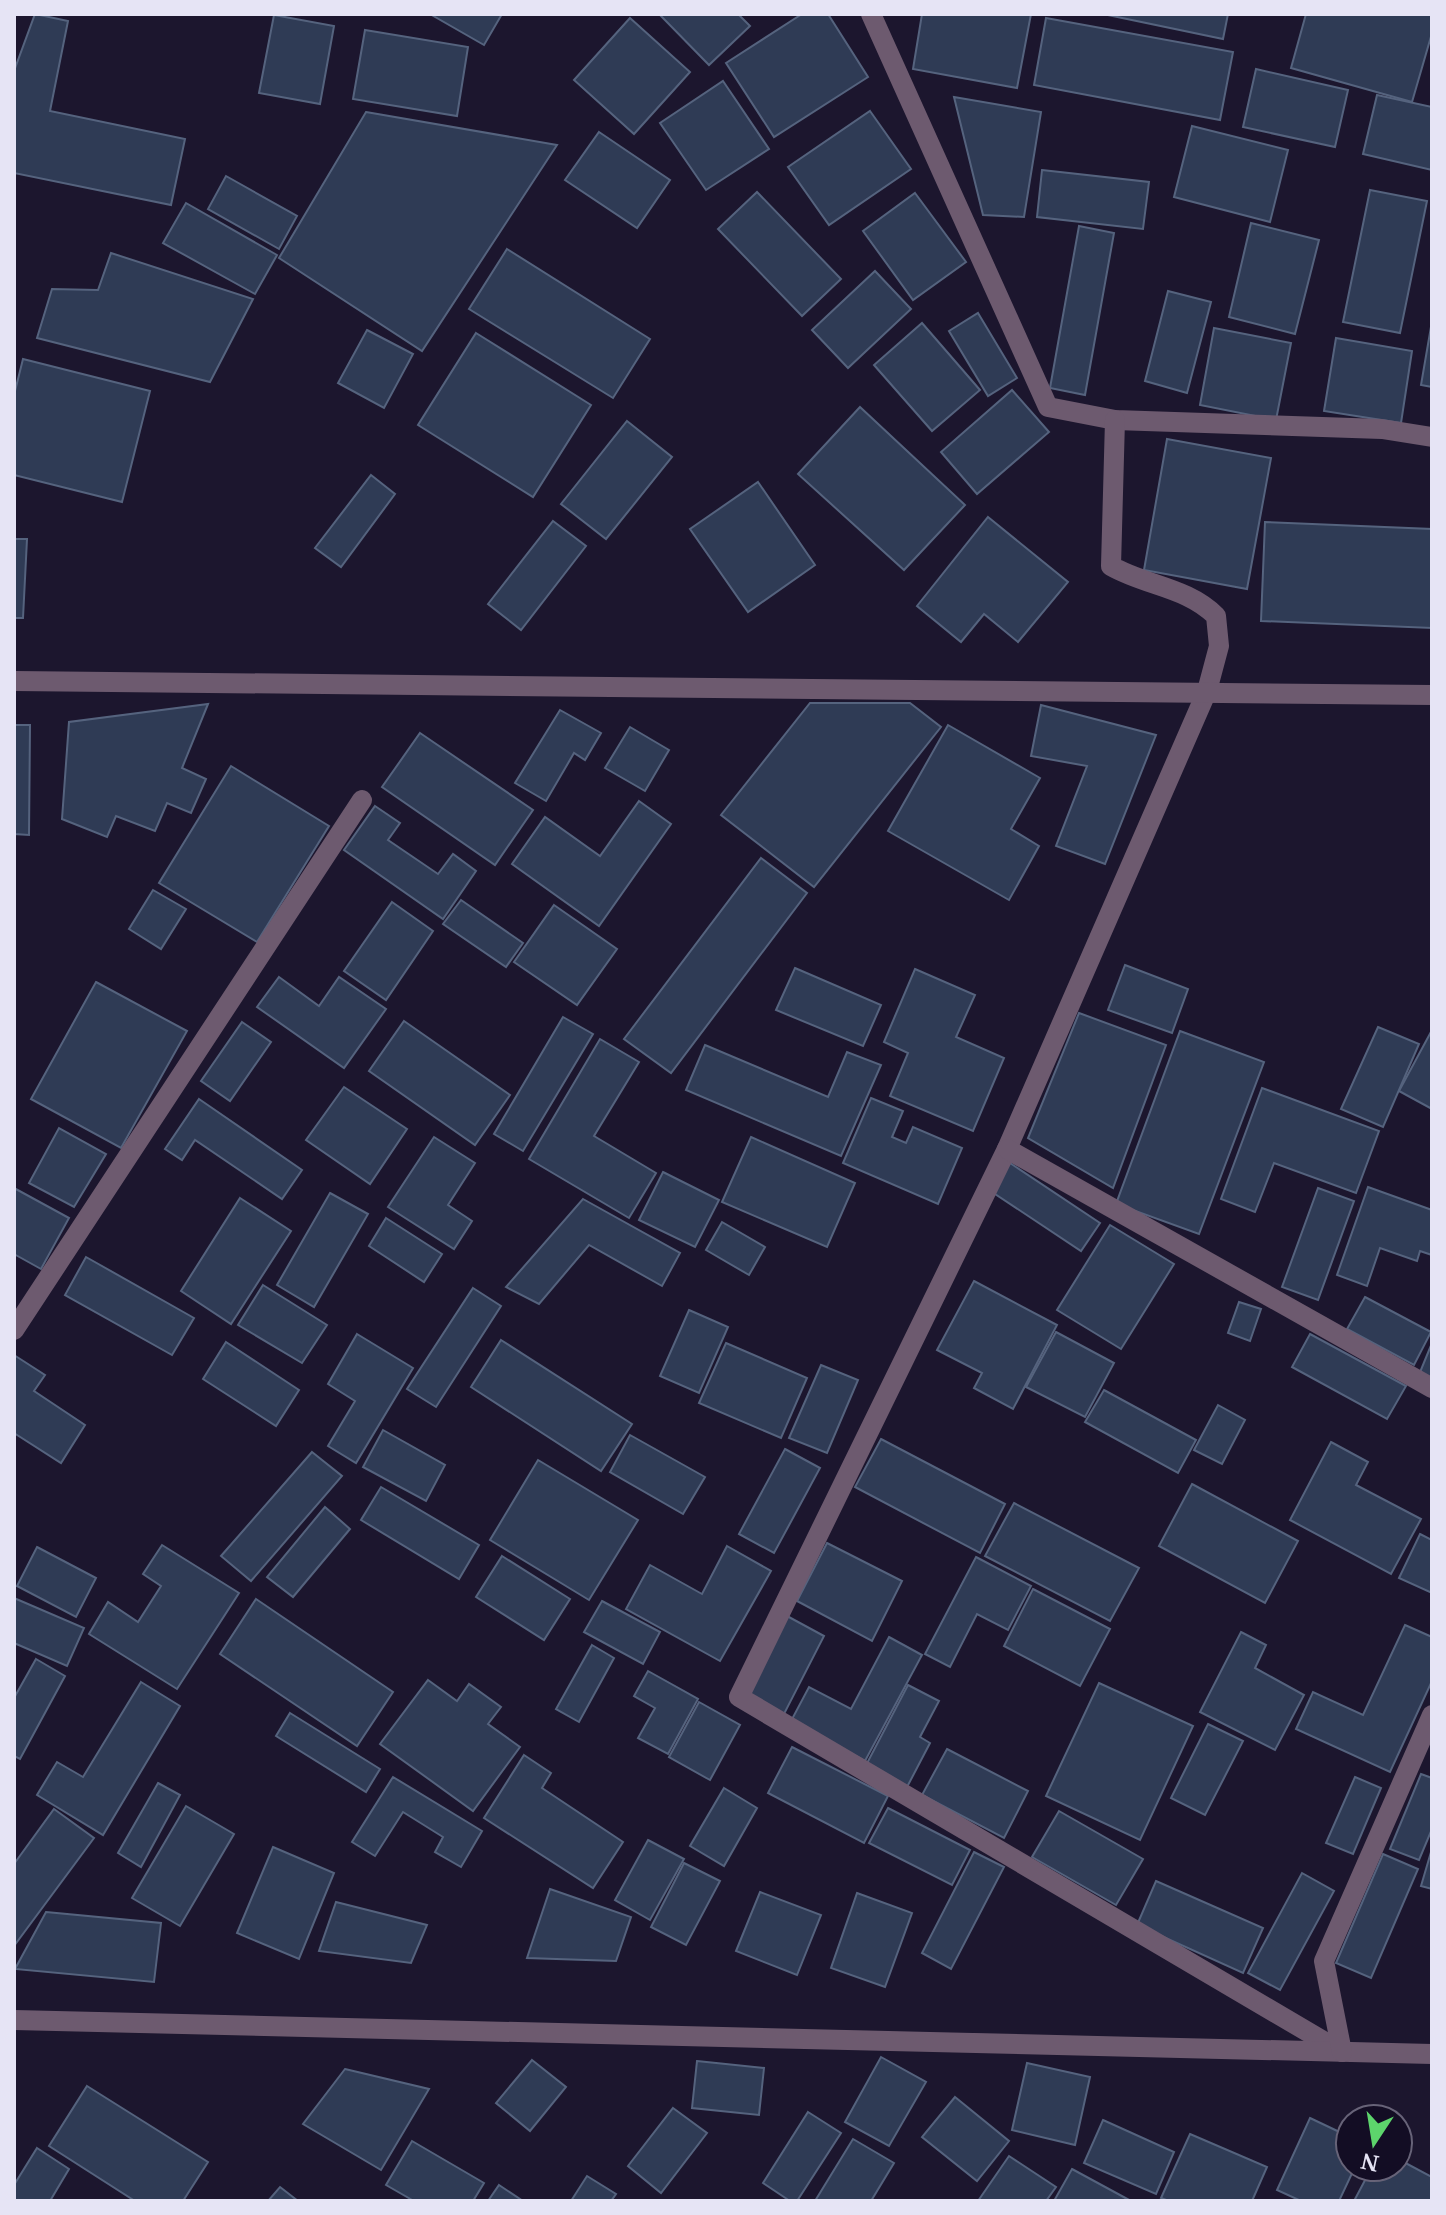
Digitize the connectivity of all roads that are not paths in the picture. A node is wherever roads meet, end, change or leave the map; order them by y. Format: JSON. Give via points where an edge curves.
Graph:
{"nodes":[{"id":1,"x":871,"y":14,"type":"edge"},
{"id":2,"x":1115,"y":420,"type":"junction"},
{"id":3,"x":1432,"y":437,"type":"edge"},
{"id":4,"x":14,"y":681,"type":"edge"},
{"id":5,"x":1207,"y":691,"type":"junction"},
{"id":6,"x":1432,"y":695,"type":"edge"},
{"id":7,"x":362,"y":800,"type":"dead end"},
{"id":8,"x":1007,"y":1149,"type":"junction"},
{"id":9,"x":14,"y":1330,"type":"edge"},
{"id":10,"x":1432,"y":1388,"type":"edge"},
{"id":11,"x":1432,"y":1715,"type":"edge"},
{"id":12,"x":14,"y":2020,"type":"edge"},
{"id":13,"x":1342,"y":2052,"type":"junction"},
{"id":14,"x":1432,"y":2054,"type":"edge"}],
"edges":[{"from":1,"to":2,"type":"street","via":[[1048,407]]},
{"from":2,"to":3,"type":"street","via":[[1382,429]]},
{"from":2,"to":5,"type":"street","via":[[1111,566],[1201,601],[1216,616],[1219,646]]},
{"from":4,"to":5,"type":"street"},
{"from":5,"to":6,"type":"street"},
{"from":5,"to":8,"type":"street"},
{"from":7,"to":9,"type":"street"},
{"from":8,"to":10,"type":"street"},
{"from":8,"to":13,"type":"street","via":[[739,1697]]},
{"from":11,"to":13,"type":"street","via":[[1324,1961]]},
{"from":12,"to":13,"type":"street"},
{"from":13,"to":14,"type":"street"}]}
